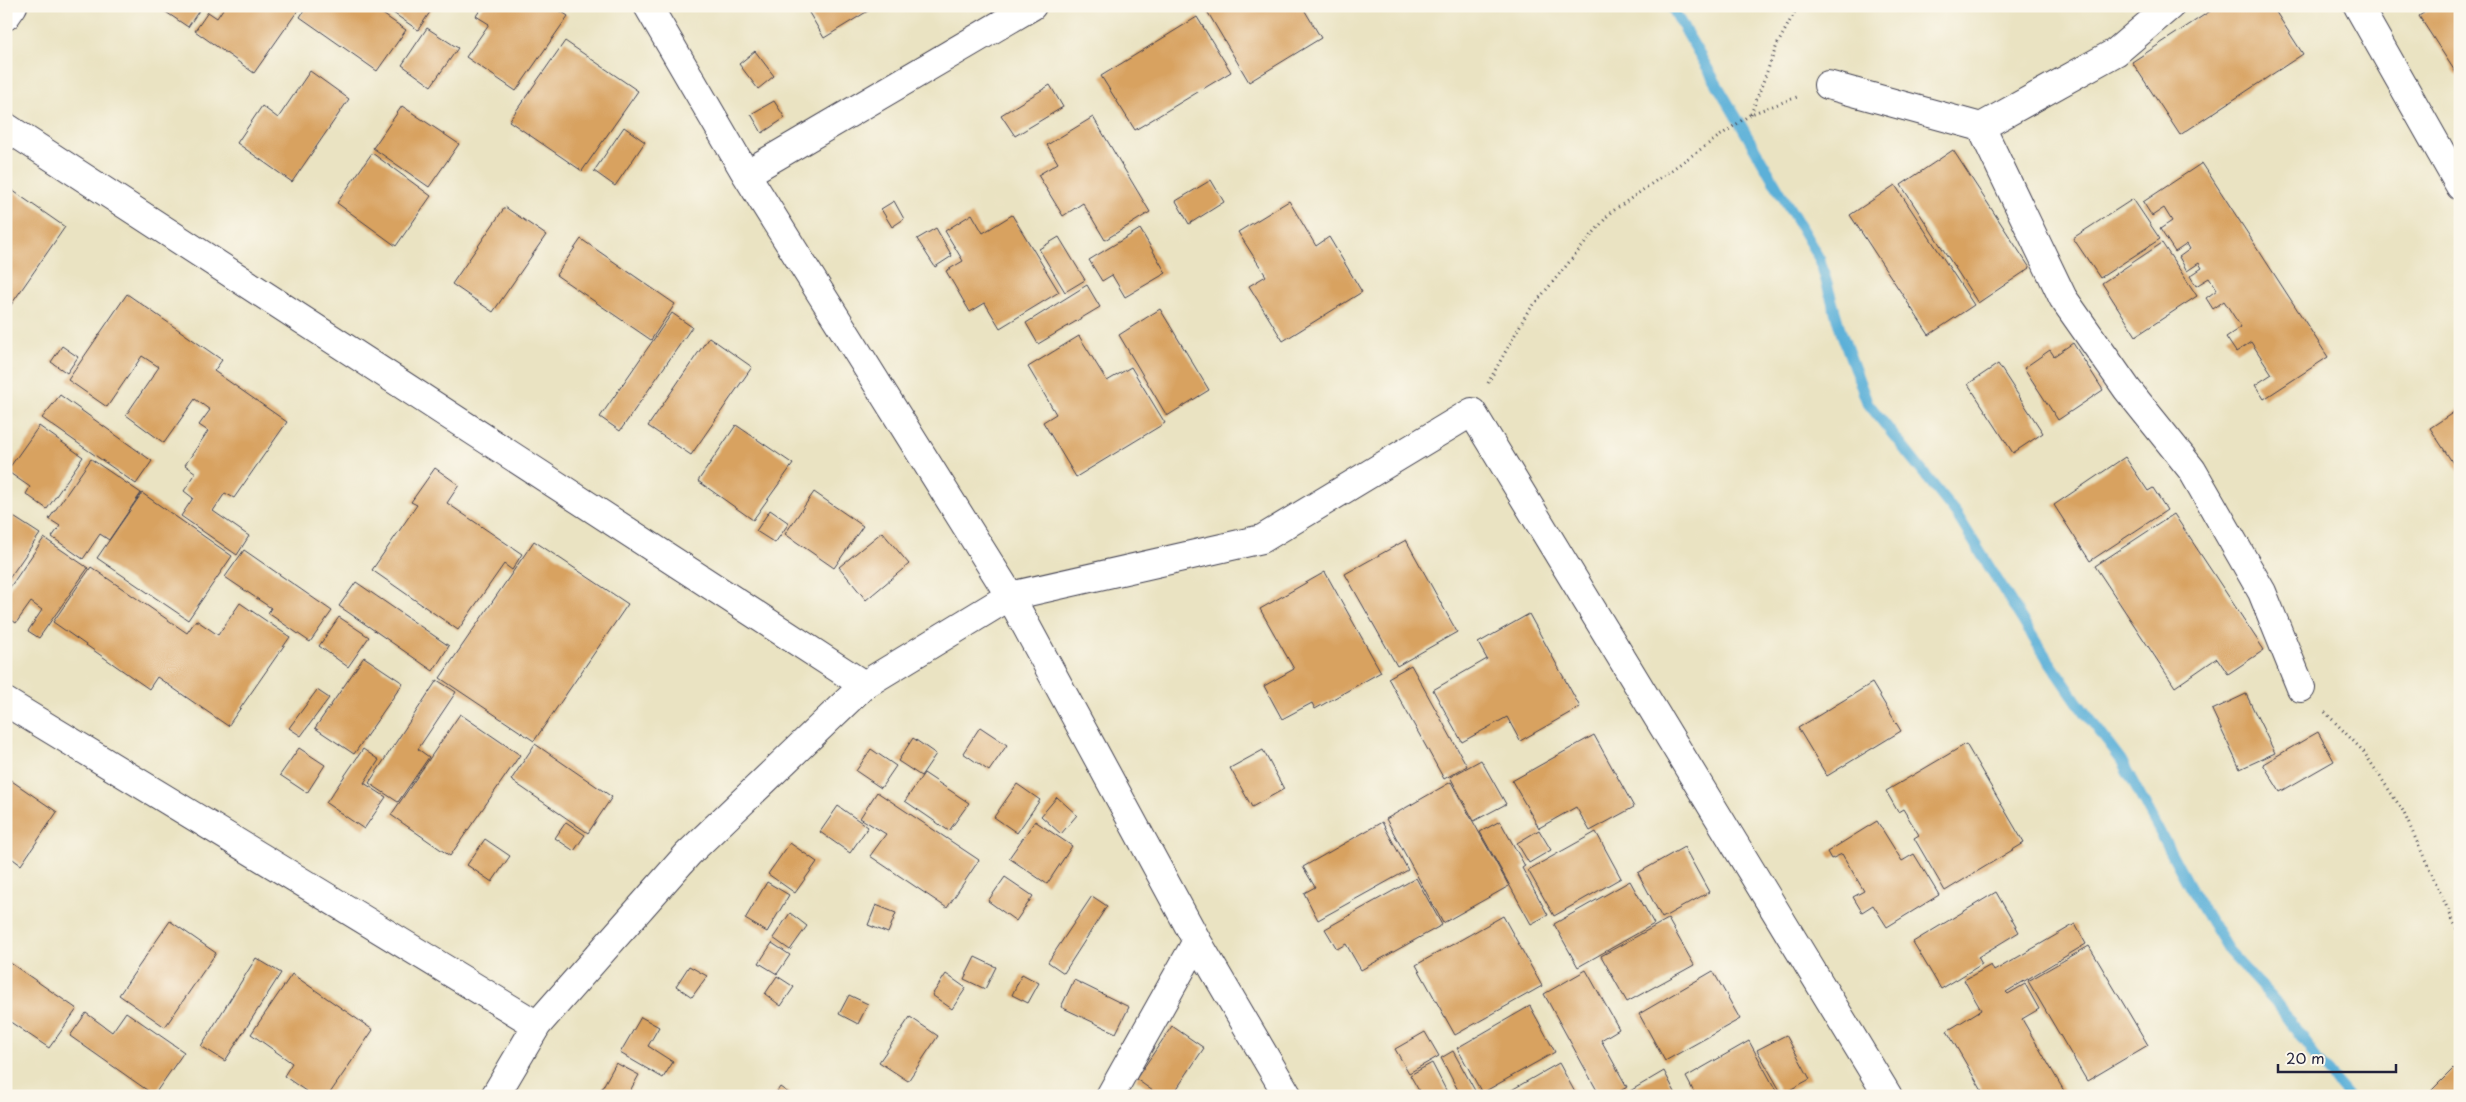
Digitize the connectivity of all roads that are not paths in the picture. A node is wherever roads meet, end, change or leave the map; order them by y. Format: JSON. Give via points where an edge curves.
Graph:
{"nodes":[{"id":1,"x":13,"y":6,"type":"edge"},
{"id":2,"x":648,"y":6,"type":"edge"},
{"id":3,"x":1032,"y":6,"type":"edge"},
{"id":4,"x":2170,"y":6,"type":"edge"},
{"id":5,"x":2358,"y":6,"type":"edge"},
{"id":6,"x":6,"y":16,"type":"edge"},
{"id":7,"x":1828,"y":85,"type":"road end"},
{"id":8,"x":6,"y":127,"type":"edge"},
{"id":9,"x":1981,"y":127,"type":"junction"},
{"id":10,"x":746,"y":174,"type":"junction"},
{"id":11,"x":2460,"y":186,"type":"edge"},
{"id":12,"x":1010,"y":596,"type":"junction"},
{"id":13,"x":864,"y":685,"type":"junction"},
{"id":14,"x":2301,"y":688,"type":"road end"},
{"id":15,"x":6,"y":702,"type":"edge"},
{"id":16,"x":1197,"y":941,"type":"junction"},
{"id":17,"x":537,"y":1025,"type":"junction"},
{"id":18,"x":495,"y":1096,"type":"edge"},
{"id":19,"x":1110,"y":1096,"type":"edge"},
{"id":20,"x":1288,"y":1096,"type":"edge"},
{"id":21,"x":1888,"y":1096,"type":"edge"}],
"edges":[{"from":1,"to":6,"type":"street"},
{"from":2,"to":10,"type":"street"},
{"from":3,"to":10,"type":"street"},
{"from":4,"to":9,"type":"street","via":[[2116,52]]},
{"from":5,"to":11,"type":"street"},
{"from":7,"to":9,"type":"street"},
{"from":8,"to":13,"type":"street"},
{"from":9,"to":14,"type":"street","via":[[2064,298],[2127,389],[2192,470],[2262,592]]},
{"from":10,"to":12,"type":"street"},
{"from":12,"to":13,"type":"street"},
{"from":12,"to":16,"type":"street"},
{"from":12,"to":21,"type":"street","via":[[1262,539],[1472,412]]},
{"from":13,"to":17,"type":"street","via":[[688,854]]},
{"from":15,"to":17,"type":"street"},
{"from":16,"to":19,"type":"street"},
{"from":16,"to":20,"type":"street"},
{"from":17,"to":18,"type":"street"}]}
